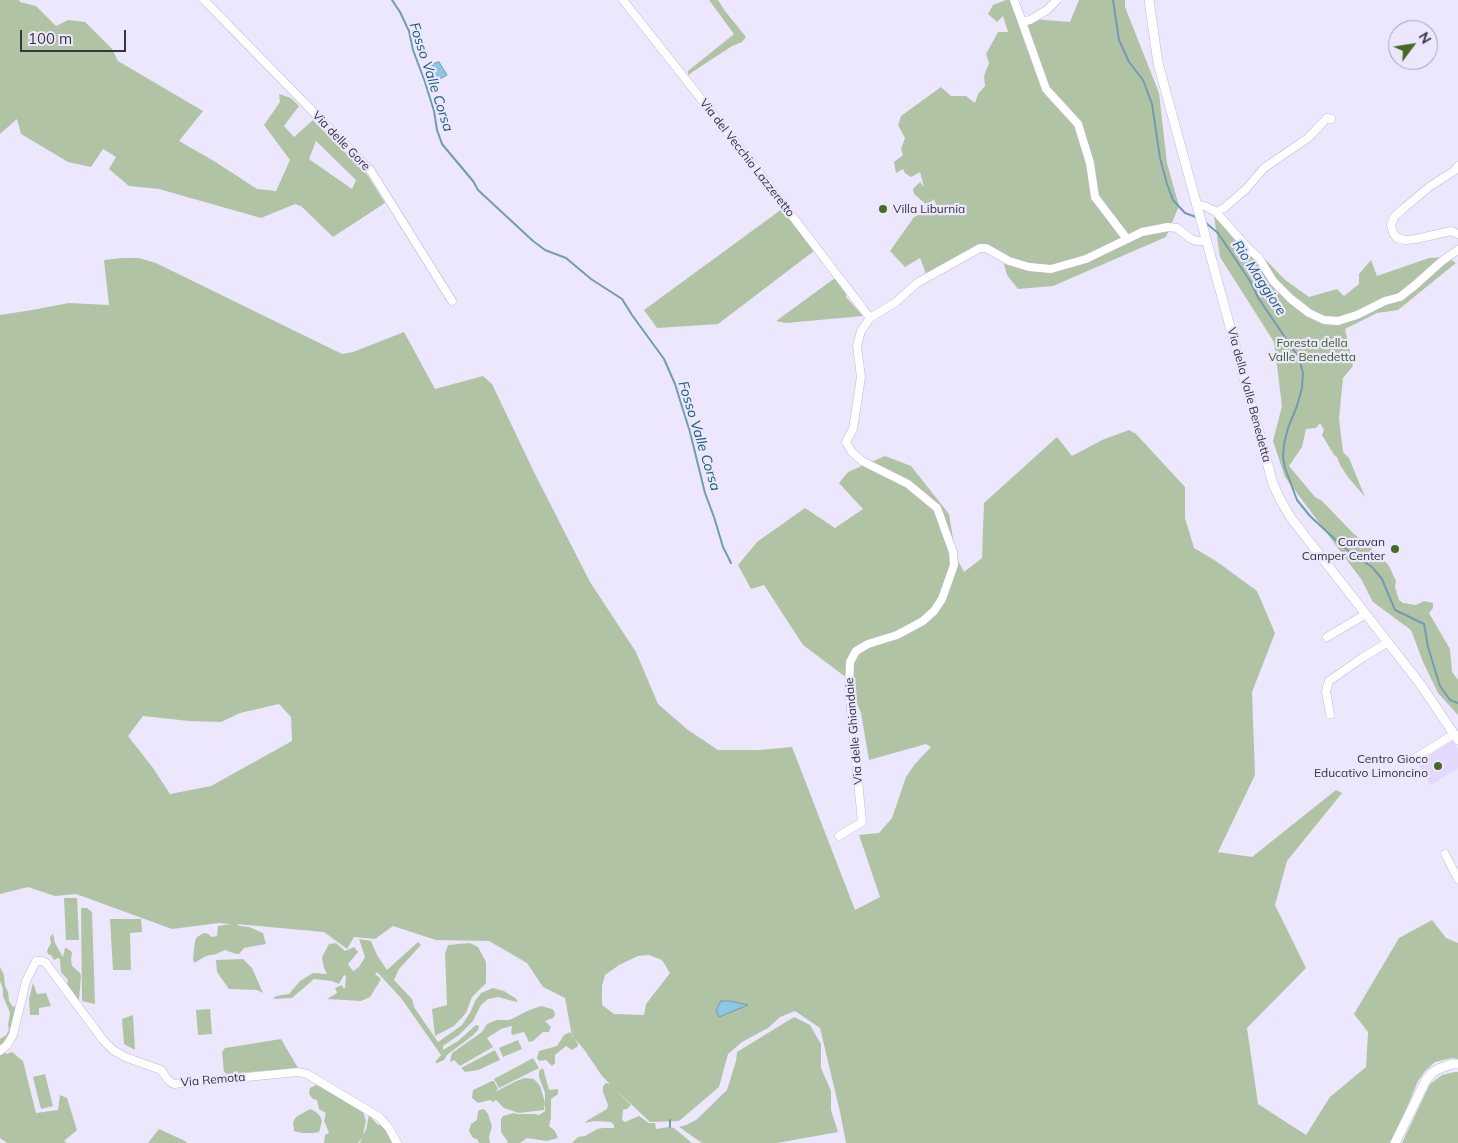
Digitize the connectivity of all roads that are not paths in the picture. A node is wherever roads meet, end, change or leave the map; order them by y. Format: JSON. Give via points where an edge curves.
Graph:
{"nodes":[{"id":1,"x":204,"y":0,"type":"edge"},
{"id":2,"x":623,"y":0,"type":"edge"},
{"id":3,"x":1014,"y":0,"type":"edge"},
{"id":4,"x":1057,"y":0,"type":"edge"},
{"id":5,"x":1149,"y":0,"type":"edge"},
{"id":6,"x":1022,"y":22,"type":"junction"},
{"id":7,"x":1331,"y":119,"type":"dead end"},
{"id":8,"x":1458,"y":166,"type":"edge"},
{"id":9,"x":1197,"y":208,"type":"junction"},
{"id":10,"x":1216,"y":212,"type":"junction"},
{"id":11,"x":1458,"y":234,"type":"edge"},
{"id":12,"x":1127,"y":239,"type":"junction"},
{"id":13,"x":1207,"y":241,"type":"junction"},
{"id":14,"x":1458,"y":250,"type":"edge"},
{"id":15,"x":452,"y":301,"type":"dead end"},
{"id":16,"x":870,"y":318,"type":"junction"},
{"id":17,"x":1366,"y":614,"type":"junction"},
{"id":18,"x":1326,"y":637,"type":"dead end"},
{"id":19,"x":1388,"y":642,"type":"junction"},
{"id":20,"x":1330,"y":714,"type":"dead end"},
{"id":21,"x":1456,"y":737,"type":"edge"},
{"id":22,"x":1414,"y":760,"type":"dead end"},
{"id":23,"x":839,"y":836,"type":"dead end"},
{"id":24,"x":1445,"y":854,"type":"dead end"},
{"id":25,"x":1458,"y":879,"type":"edge"},
{"id":26,"x":0,"y":1051,"type":"edge"},
{"id":27,"x":1458,"y":1064,"type":"edge"},
{"id":28,"x":397,"y":1143,"type":"edge"},
{"id":29,"x":1396,"y":1143,"type":"edge"}],
"edges":[{"from":1,"to":15,"type":"street","name":"Via delle Gore","via":[[371,171]]},
{"from":2,"to":16,"type":"street","name":"Via del Vecchio Lazzeretto"},
{"from":3,"to":6,"type":"street"},
{"from":4,"to":6,"type":"street","via":[[1047,10]]},
{"from":5,"to":9,"type":"main road","name":"Via della Valle Benedetta","via":[[1158,63]]},
{"from":6,"to":12,"type":"street","via":[[1046,90],[1078,124],[1090,163],[1095,197]]},
{"from":7,"to":10,"type":"street","via":[[1327,118],[1308,138],[1264,168],[1246,189]]},
{"from":8,"to":11,"type":"street","via":[[1402,209],[1392,224],[1396,238],[1405,240],[1451,231]]},
{"from":9,"to":10,"type":"street","via":[[1207,207]]},
{"from":9,"to":13,"type":"main road","name":"Via della Valle Benedetta"},
{"from":10,"to":14,"type":"street","via":[[1290,299],[1324,320],[1338,321],[1400,297]]},
{"from":12,"to":13,"type":"street","via":[[1168,226],[1197,241]]},
{"from":12,"to":16,"type":"street","via":[[1086,259],[1051,269],[1029,267],[980,248],[917,283],[896,302]]},
{"from":13,"to":17,"type":"main road","name":"Via della Valle Benedetta","via":[[1281,501]]},
{"from":16,"to":23,"type":"street","name":"Via delle Ghiandaie","via":[[861,331],[857,346],[861,377],[853,428],[846,442],[862,461],[908,484],[937,508],[953,552],[954,565],[942,599],[934,611],[897,635],[856,651],[850,662],[849,688],[862,822]]},
{"from":17,"to":18,"type":"street"},
{"from":17,"to":19,"type":"main road","name":"Via della Valle Benedetta"},
{"from":19,"to":20,"type":"street","via":[[1329,681],[1326,691]]},
{"from":19,"to":21,"type":"main road","name":"Via della Valle Benedetta"},
{"from":21,"to":22,"type":"street"},
{"from":24,"to":25,"type":"street"},
{"from":26,"to":28,"type":"street","name":"Via Remota","via":[[13,1035],[26,981],[36,961],[41,960],[113,1050],[161,1070],[174,1084],[298,1072],[308,1074],[380,1118]]},
{"from":27,"to":29,"type":"main road","via":[[1444,1066],[1426,1080]]}]}
